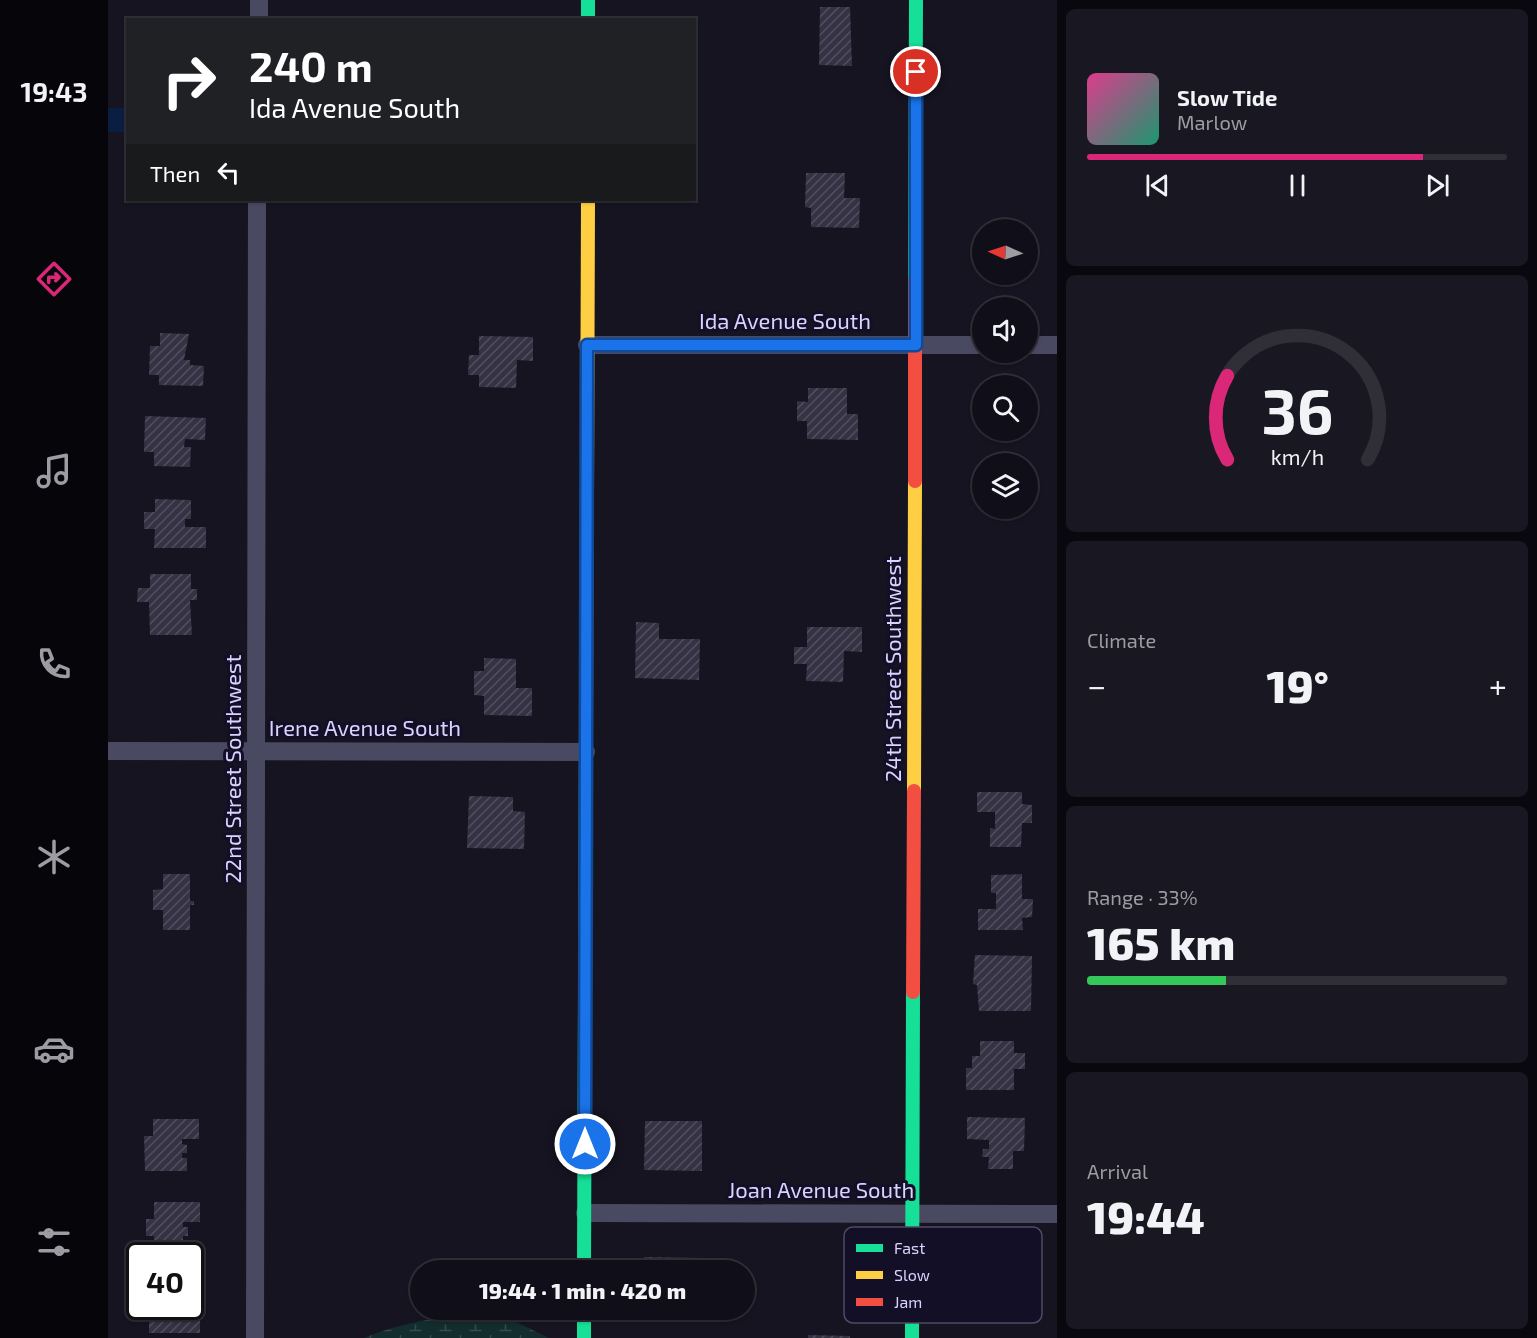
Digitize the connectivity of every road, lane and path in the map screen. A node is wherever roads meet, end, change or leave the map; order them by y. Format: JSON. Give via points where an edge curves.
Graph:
{"nodes":[{"id":1,"x":259,"y":0,"type":"edge"},
{"id":2,"x":588,"y":0,"type":"edge"},
{"id":3,"x":916,"y":0,"type":"edge"},
{"id":4,"x":259,"y":18,"type":"edge"},
{"id":5,"x":588,"y":18,"type":"edge"},
{"id":6,"x":257,"y":201,"type":"edge"},
{"id":7,"x":588,"y":201,"type":"edge"},
{"id":8,"x":587,"y":345,"type":"junction"},
{"id":9,"x":916,"y":345,"type":"junction"},
{"id":10,"x":972,"y":345,"type":"edge"},
{"id":11,"x":1038,"y":345,"type":"edge"},
{"id":12,"x":1057,"y":345,"type":"edge"},
{"id":13,"x":108,"y":751,"type":"edge"},
{"id":14,"x":257,"y":752,"type":"junction"},
{"id":15,"x":586,"y":752,"type":"junction"},
{"id":16,"x":585,"y":1213,"type":"junction"},
{"id":17,"x":913,"y":1214,"type":"junction"},
{"id":18,"x":1057,"y":1214,"type":"edge"},
{"id":19,"x":913,"y":1227,"type":"edge"},
{"id":20,"x":584,"y":1260,"type":"edge"},
{"id":21,"x":584,"y":1320,"type":"edge"},
{"id":22,"x":912,"y":1323,"type":"edge"},
{"id":23,"x":255,"y":1338,"type":"edge"},
{"id":24,"x":584,"y":1338,"type":"edge"},
{"id":25,"x":912,"y":1338,"type":"edge"}],
"edges":[{"from":1,"to":4,"type":"street"},
{"from":2,"to":5,"type":"street"},
{"from":3,"to":9,"type":"street","name":"24th Street Southwest"},
{"from":6,"to":14,"type":"street","name":"22nd Street Southwest"},
{"from":7,"to":8,"type":"street"},
{"from":8,"to":9,"type":"street","name":"Ida Avenue South"},
{"from":8,"to":15,"type":"street"},
{"from":9,"to":10,"type":"street","name":"Ida Avenue South"},
{"from":9,"to":17,"type":"street","name":"24th Street Southwest"},
{"from":11,"to":12,"type":"street"},
{"from":13,"to":14,"type":"street","name":"Irene Avenue South"},
{"from":14,"to":15,"type":"street","name":"Irene Avenue South"},
{"from":14,"to":23,"type":"street","name":"22nd Street Southwest"},
{"from":15,"to":16,"type":"street"},
{"from":16,"to":17,"type":"street","name":"Joan Avenue South"},
{"from":16,"to":20,"type":"street"},
{"from":17,"to":18,"type":"street","name":"Joan Avenue South"},
{"from":17,"to":19,"type":"street","name":"24th Street Southwest"},
{"from":21,"to":24,"type":"street"},
{"from":22,"to":25,"type":"street","name":"24th Street Southwest"}]}
